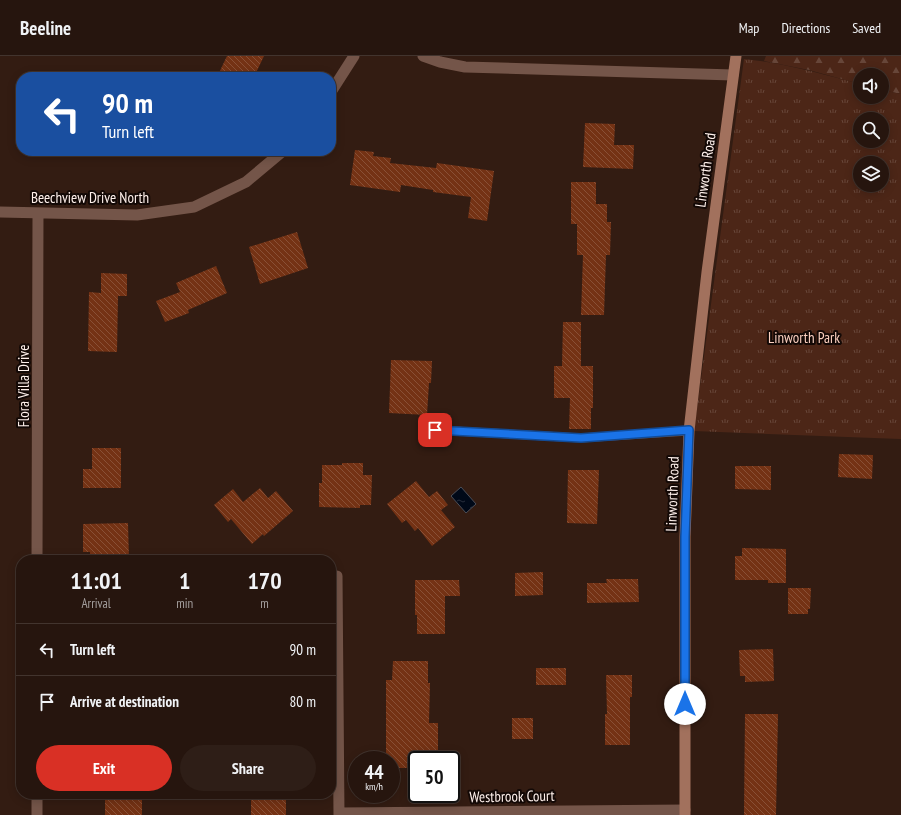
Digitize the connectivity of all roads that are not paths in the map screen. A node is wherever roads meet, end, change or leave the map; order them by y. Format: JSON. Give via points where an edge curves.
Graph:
{"nodes":[{"id":1,"x":354,"y":56,"type":"edge"},
{"id":2,"x":423,"y":56,"type":"edge"},
{"id":3,"x":736,"y":56,"type":"edge"},
{"id":4,"x":733,"y":75,"type":"junction"},
{"id":5,"x":336,"y":84,"type":"edge"},
{"id":6,"x":277,"y":156,"type":"edge"},
{"id":7,"x":0,"y":212,"type":"edge"},
{"id":8,"x":38,"y":213,"type":"junction"},
{"id":9,"x":435,"y":430,"type":"dead end"},
{"id":10,"x":689,"y":430,"type":"junction"},
{"id":11,"x":37,"y":555,"type":"edge"},
{"id":12,"x":337,"y":576,"type":"dead end"},
{"id":13,"x":37,"y":799,"type":"edge"},
{"id":14,"x":685,"y":812,"type":"edge"},
{"id":15,"x":339,"y":814,"type":"edge"},
{"id":16,"x":37,"y":815,"type":"edge"}],
"edges":[{"from":1,"to":5,"type":"street"},
{"from":2,"to":4,"type":"street","via":[[465,67]]},
{"from":3,"to":4,"type":"main road","name":"Linworth Road"},
{"from":4,"to":10,"type":"main road","name":"Linworth Road"},
{"from":6,"to":8,"type":"street","name":"Beechview Drive North","via":[[246,182],[194,207],[137,215]]},
{"from":7,"to":8,"type":"street","name":"Beechview Drive North"},
{"from":8,"to":11,"type":"street","name":"Flora Villa Drive"},
{"from":9,"to":10,"type":"lane","via":[[581,438]]},
{"from":10,"to":14,"type":"main road","name":"Linworth Road","via":[[685,537]]},
{"from":12,"to":15,"type":"street"},
{"from":13,"to":16,"type":"street"},
{"from":14,"to":15,"type":"street","name":"Westbrook Court"}]}
